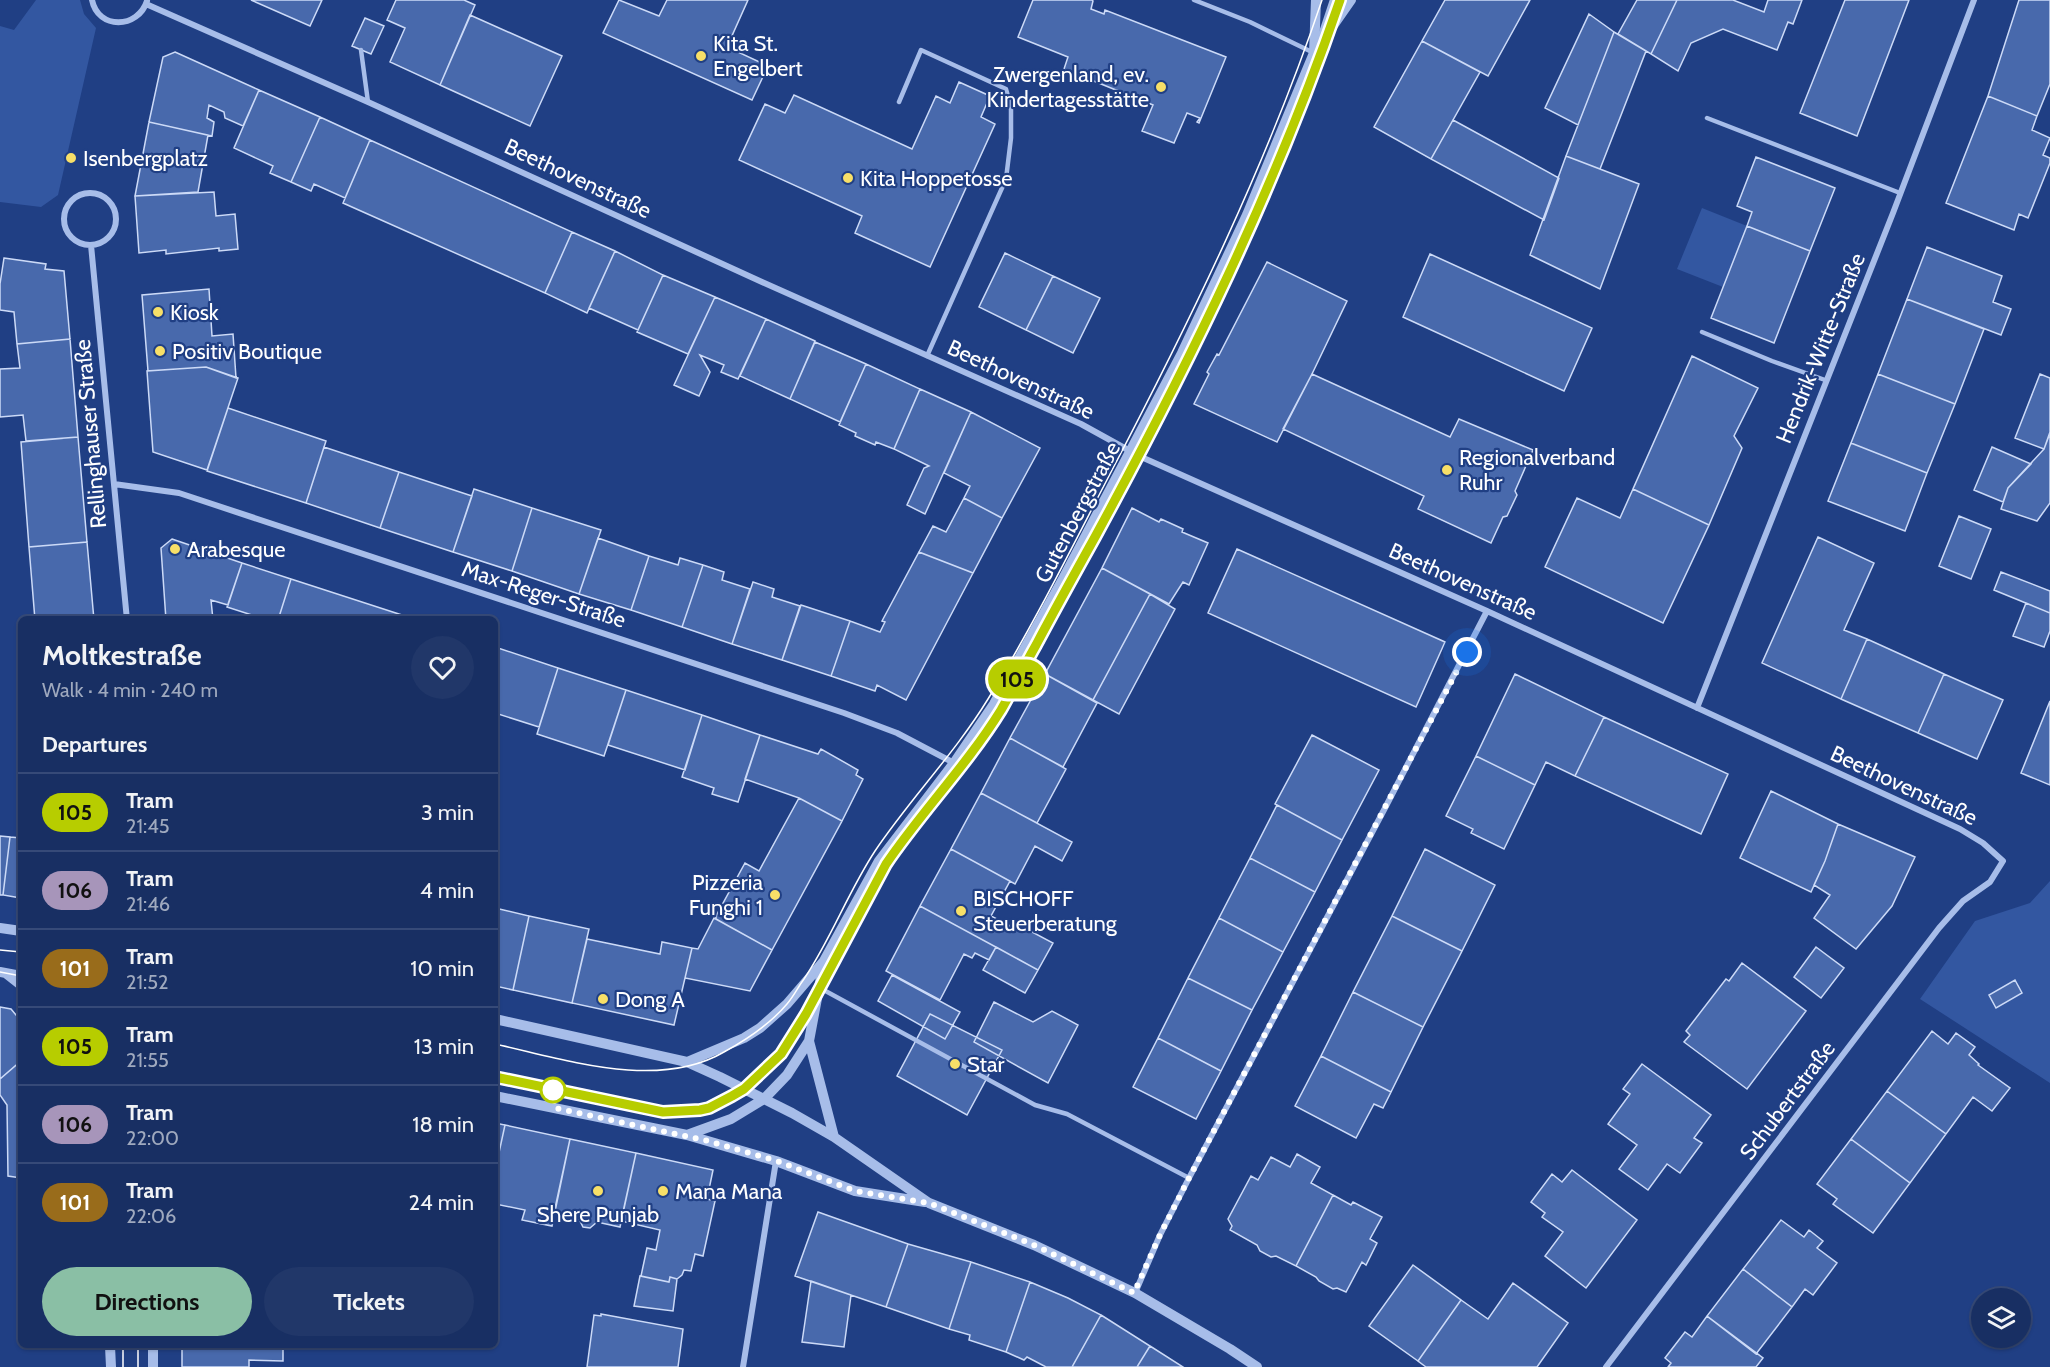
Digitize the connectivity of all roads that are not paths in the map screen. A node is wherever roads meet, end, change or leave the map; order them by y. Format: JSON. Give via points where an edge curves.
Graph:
{"nodes":[{"id":1,"x":92,"y":0,"type":"edge"},
{"id":2,"x":1194,"y":0,"type":"edge"},
{"id":3,"x":1316,"y":0,"type":"edge"},
{"id":4,"x":1332,"y":0,"type":"edge"},
{"id":5,"x":1350,"y":0,"type":"edge"},
{"id":6,"x":1974,"y":0,"type":"edge"},
{"id":7,"x":146,"y":2,"type":"edge"},
{"id":8,"x":361,"y":50,"type":"dead end"},
{"id":9,"x":1314,"y":53,"type":"junction"},
{"id":10,"x":369,"y":102,"type":"junction"},
{"id":11,"x":899,"y":102,"type":"dead end"},
{"id":12,"x":1707,"y":118,"type":"dead end"},
{"id":13,"x":1900,"y":193,"type":"junction"},
{"id":14,"x":91,"y":245,"type":"junction"},
{"id":15,"x":1702,"y":332,"type":"dead end"},
{"id":16,"x":927,"y":356,"type":"junction"},
{"id":17,"x":1825,"y":380,"type":"junction"},
{"id":18,"x":1131,"y":452,"type":"junction"},
{"id":19,"x":114,"y":484,"type":"junction"},
{"id":20,"x":1487,"y":611,"type":"junction"},
{"id":21,"x":127,"y":616,"type":"edge"},
{"id":22,"x":1697,"y":708,"type":"junction"},
{"id":23,"x":954,"y":763,"type":"junction"},
{"id":24,"x":2003,"y":861,"type":"joint"},
{"id":25,"x":0,"y":928,"type":"edge"},
{"id":26,"x":18,"y":931,"type":"edge"},
{"id":27,"x":824,"y":961,"type":"junction"},
{"id":28,"x":2,"y":972,"type":"edge"},
{"id":29,"x":18,"y":975,"type":"edge"},
{"id":30,"x":18,"y":983,"type":"edge"},
{"id":31,"x":820,"y":988,"type":"junction"},
{"id":32,"x":498,"y":1019,"type":"edge"},
{"id":33,"x":809,"y":1041,"type":"junction"},
{"id":34,"x":687,"y":1062,"type":"junction"},
{"id":35,"x":498,"y":1097,"type":"edge"},
{"id":36,"x":764,"y":1099,"type":"junction"},
{"id":37,"x":687,"y":1135,"type":"junction"},
{"id":38,"x":834,"y":1137,"type":"junction"},
{"id":39,"x":777,"y":1161,"type":"junction"},
{"id":40,"x":1189,"y":1178,"type":"junction"},
{"id":41,"x":929,"y":1203,"type":"junction"},
{"id":42,"x":1134,"y":1293,"type":"junction"},
{"id":43,"x":110,"y":1348,"type":"edge"},
{"id":44,"x":153,"y":1348,"type":"edge"},
{"id":45,"x":111,"y":1367,"type":"edge"},
{"id":46,"x":153,"y":1367,"type":"edge"},
{"id":47,"x":743,"y":1367,"type":"edge"},
{"id":48,"x":1257,"y":1367,"type":"edge"},
{"id":49,"x":1606,"y":1367,"type":"edge"}],
"edges":[{"from":1,"to":7,"type":"street","name":"Beethovenstraße","via":[[99,15],[117,24],[135,19]]},
{"from":2,"to":9,"type":"lane"},
{"from":3,"to":9,"type":"street","name":"Gutenbergstraße"},
{"from":4,"to":9,"type":"lane"},
{"from":5,"to":9,"type":"street","name":"Gutenbergstraße"},
{"from":6,"to":13,"type":"street","name":"Hendrik-Witte-Straße"},
{"from":7,"to":10,"type":"street","name":"Beethovenstraße"},
{"from":8,"to":10,"type":"lane"},
{"from":9,"to":18,"type":"street","name":"Gutenbergstraße","via":[[1214,287]]},
{"from":10,"to":16,"type":"street","name":"Beethovenstraße"},
{"from":11,"to":16,"type":"lane","via":[[921,50],[1006,89],[1011,107],[1006,179]]},
{"from":12,"to":13,"type":"lane"},
{"from":13,"to":17,"type":"street","name":"Hendrik-Witte-Straße"},
{"from":14,"to":14,"type":"street","via":[[110,235],[116,219],[115,210],[103,196],[86,193],[66,207],[64,225],[77,242]]},
{"from":14,"to":19,"type":"street","name":"Rellinghauser Straße"},
{"from":15,"to":17,"type":"lane"},
{"from":16,"to":18,"type":"street","name":"Beethovenstraße","via":[[1081,424]]},
{"from":17,"to":22,"type":"street","name":"Hendrik-Witte-Straße"},
{"from":18,"to":20,"type":"street","name":"Beethovenstraße"},
{"from":18,"to":23,"type":"street","name":"Gutenbergstraße","via":[[994,704]]},
{"from":19,"to":21,"type":"street","name":"Rellinghauser Straße"},
{"from":19,"to":23,"type":"street","name":"Max-Reger-Straße","via":[[179,493],[822,705],[897,734]]},
{"from":20,"to":22,"type":"street","name":"Beethovenstraße"},
{"from":20,"to":40,"type":"street"},
{"from":22,"to":24,"type":"street","name":"Beethovenstraße","via":[[1960,829]]},
{"from":23,"to":27,"type":"street","name":"Gutenbergstraße","via":[[879,861]]},
{"from":24,"to":49,"type":"street","name":"Schubertstraße","via":[[1990,882],[1963,901],[1939,928]]},
{"from":25,"to":26,"type":"street"},
{"from":27,"to":31,"type":"street","name":"Gutenbergstraße"},
{"from":27,"to":34,"type":"street","name":"Gutenbergstraße","via":[[760,1028]]},
{"from":28,"to":29,"type":"street"},
{"from":28,"to":30,"type":"street"},
{"from":31,"to":33,"type":"street","name":"Gutenbergstraße"},
{"from":31,"to":40,"type":"lane","via":[[1035,1105],[1067,1114]]},
{"from":32,"to":34,"type":"street"},
{"from":33,"to":36,"type":"street","name":"Gutenbergstraße","via":[[787,1075]]},
{"from":33,"to":38,"type":"street","name":"Gutenbergstraße"},
{"from":34,"to":36,"type":"street"},
{"from":35,"to":37,"type":"street"},
{"from":36,"to":37,"type":"street","name":"Gutenbergstraße","via":[[731,1119]]},
{"from":36,"to":38,"type":"street"},
{"from":37,"to":39,"type":"street"},
{"from":38,"to":41,"type":"street"},
{"from":39,"to":41,"type":"street","via":[[855,1191]]},
{"from":39,"to":47,"type":"street"},
{"from":40,"to":42,"type":"street"},
{"from":41,"to":42,"type":"street","via":[[1034,1245]]},
{"from":42,"to":48,"type":"street"},
{"from":43,"to":45,"type":"street"},
{"from":44,"to":46,"type":"street"}]}
